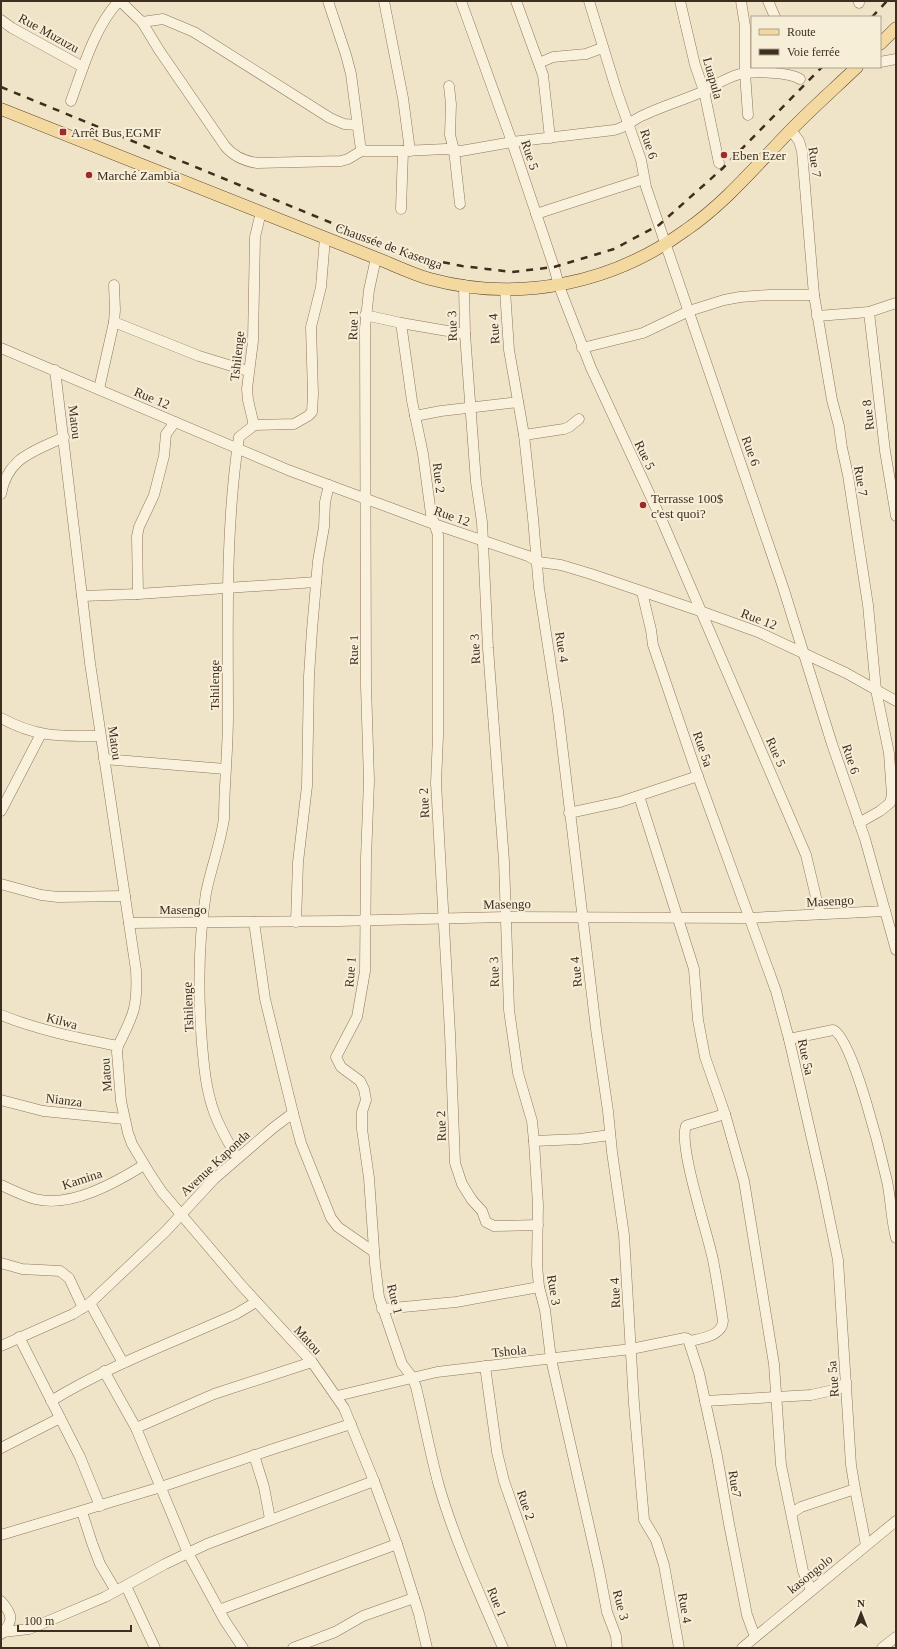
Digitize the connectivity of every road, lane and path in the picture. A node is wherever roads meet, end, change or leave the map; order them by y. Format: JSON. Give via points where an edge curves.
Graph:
{"nodes":[{"id":1,"x":119,"y":1,"type":"edge"},
{"id":2,"x":328,"y":1,"type":"edge"},
{"id":3,"x":384,"y":1,"type":"edge"},
{"id":4,"x":461,"y":1,"type":"edge"},
{"id":5,"x":516,"y":1,"type":"edge"},
{"id":6,"x":589,"y":1,"type":"edge"},
{"id":7,"x":680,"y":1,"type":"edge"},
{"id":8,"x":741,"y":1,"type":"edge"},
{"id":9,"x":768,"y":1,"type":"edge"},
{"id":10,"x":774,"y":16,"type":"edge"},
{"id":11,"x":1,"y":20,"type":"edge"},
{"id":12,"x":142,"y":22,"type":"junction"},
{"id":13,"x":896,"y":28,"type":"edge"},
{"id":14,"x":881,"y":43,"type":"edge"},
{"id":15,"x":602,"y":48,"type":"junction"},
{"id":16,"x":896,"y":59,"type":"edge"},
{"id":17,"x":881,"y":62,"type":"edge"},
{"id":18,"x":539,"y":63,"type":"junction"},
{"id":19,"x":83,"y":67,"type":"junction"},
{"id":20,"x":856,"y":68,"type":"edge"},
{"id":21,"x":745,"y":73,"type":"junction"},
{"id":22,"x":800,"y":79,"type":"dead end"},
{"id":23,"x":449,"y":86,"type":"dead end"},
{"id":24,"x":704,"y":91,"type":"junction"},
{"id":25,"x":71,"y":101,"type":"dead end"},
{"id":26,"x":1,"y":109,"type":"edge"},
{"id":27,"x":748,"y":115,"type":"dead end"},
{"id":28,"x":628,"y":124,"type":"junction"},
{"id":29,"x":357,"y":125,"type":"junction"},
{"id":30,"x":791,"y":130,"type":"junction"},
{"id":31,"x":550,"y":138,"type":"junction"},
{"id":32,"x":512,"y":142,"type":"junction"},
{"id":33,"x":363,"y":150,"type":"junction"},
{"id":34,"x":454,"y":150,"type":"junction"},
{"id":35,"x":407,"y":151,"type":"junction"},
{"id":36,"x":719,"y":163,"type":"dead end"},
{"id":37,"x":644,"y":179,"type":"junction"},
{"id":38,"x":460,"y":204,"type":"dead end"},
{"id":39,"x":401,"y":208,"type":"dead end"},
{"id":40,"x":261,"y":212,"type":"junction"},
{"id":41,"x":536,"y":214,"type":"junction"},
{"id":42,"x":325,"y":238,"type":"junction"},
{"id":43,"x":665,"y":245,"type":"junction"},
{"id":44,"x":376,"y":258,"type":"junction"},
{"id":45,"x":114,"y":285,"type":"dead end"},
{"id":46,"x":464,"y":285,"type":"junction"},
{"id":47,"x":559,"y":286,"type":"junction"},
{"id":48,"x":505,"y":290,"type":"junction"},
{"id":49,"x":814,"y":295,"type":"junction"},
{"id":50,"x":896,"y":303,"type":"edge"},
{"id":51,"x":689,"y":311,"type":"junction"},
{"id":52,"x":869,"y":312,"type":"junction"},
{"id":53,"x":365,"y":315,"type":"junction"},
{"id":54,"x":817,"y":316,"type":"junction"},
{"id":55,"x":114,"y":322,"type":"junction"},
{"id":56,"x":401,"y":323,"type":"junction"},
{"id":57,"x":464,"y":334,"type":"junction"},
{"id":58,"x":1,"y":348,"type":"edge"},
{"id":59,"x":582,"y":348,"type":"junction"},
{"id":60,"x":55,"y":370,"type":"junction"},
{"id":61,"x":248,"y":371,"type":"junction"},
{"id":62,"x":99,"y":390,"type":"junction"},
{"id":63,"x":518,"y":402,"type":"junction"},
{"id":64,"x":472,"y":407,"type":"junction"},
{"id":65,"x":415,"y":416,"type":"junction"},
{"id":66,"x":579,"y":419,"type":"dead end"},
{"id":67,"x":175,"y":422,"type":"junction"},
{"id":68,"x":252,"y":425,"type":"junction"},
{"id":69,"x":524,"y":435,"type":"junction"},
{"id":70,"x":64,"y":437,"type":"junction"},
{"id":71,"x":237,"y":449,"type":"junction"},
{"id":72,"x":329,"y":485,"type":"junction"},
{"id":73,"x":1,"y":494,"type":"edge"},
{"id":74,"x":366,"y":499,"type":"junction"},
{"id":75,"x":896,"y":516,"type":"edge"},
{"id":76,"x":434,"y":524,"type":"junction"},
{"id":77,"x":483,"y":540,"type":"junction"},
{"id":78,"x":537,"y":561,"type":"junction"},
{"id":79,"x":316,"y":582,"type":"junction"},
{"id":80,"x":228,"y":587,"type":"junction"},
{"id":81,"x":642,"y":592,"type":"junction"},
{"id":82,"x":138,"y":594,"type":"junction"},
{"id":83,"x":82,"y":596,"type":"junction"},
{"id":84,"x":700,"y":611,"type":"junction"},
{"id":85,"x":803,"y":653,"type":"junction"},
{"id":86,"x":876,"y":690,"type":"junction"},
{"id":87,"x":896,"y":701,"type":"edge"},
{"id":88,"x":1,"y":718,"type":"edge"},
{"id":89,"x":41,"y":734,"type":"junction"},
{"id":90,"x":100,"y":736,"type":"junction"},
{"id":91,"x":104,"y":759,"type":"junction"},
{"id":92,"x":225,"y":769,"type":"junction"},
{"id":93,"x":698,"y":776,"type":"junction"},
{"id":94,"x":640,"y":796,"type":"junction"},
{"id":95,"x":1,"y":811,"type":"edge"},
{"id":96,"x":569,"y":812,"type":"junction"},
{"id":97,"x":859,"y":823,"type":"junction"},
{"id":98,"x":1,"y":884,"type":"edge"},
{"id":99,"x":125,"y":896,"type":"junction"},
{"id":100,"x":885,"y":911,"type":"junction"},
{"id":101,"x":820,"y":914,"type":"junction"},
{"id":102,"x":506,"y":917,"type":"junction"},
{"id":103,"x":584,"y":917,"type":"junction"},
{"id":104,"x":444,"y":918,"type":"junction"},
{"id":105,"x":677,"y":918,"type":"junction"},
{"id":106,"x":749,"y":918,"type":"junction"},
{"id":107,"x":365,"y":921,"type":"junction"},
{"id":108,"x":203,"y":922,"type":"junction"},
{"id":109,"x":254,"y":922,"type":"junction"},
{"id":110,"x":296,"y":922,"type":"junction"},
{"id":111,"x":129,"y":923,"type":"junction"},
{"id":112,"x":895,"y":941,"type":"edge"},
{"id":113,"x":896,"y":950,"type":"edge"},
{"id":114,"x":1,"y":1015,"type":"edge"},
{"id":115,"x":789,"y":1039,"type":"junction"},
{"id":116,"x":118,"y":1046,"type":"junction"},
{"id":117,"x":1,"y":1100,"type":"edge"},
{"id":118,"x":293,"y":1113,"type":"junction"},
{"id":119,"x":725,"y":1114,"type":"junction"},
{"id":120,"x":124,"y":1119,"type":"junction"},
{"id":121,"x":610,"y":1135,"type":"junction"},
{"id":122,"x":534,"y":1141,"type":"junction"},
{"id":123,"x":237,"y":1158,"type":"junction"},
{"id":124,"x":144,"y":1165,"type":"junction"},
{"id":125,"x":1,"y":1185,"type":"edge"},
{"id":126,"x":181,"y":1213,"type":"junction"},
{"id":127,"x":538,"y":1225,"type":"junction"},
{"id":128,"x":896,"y":1238,"type":"edge"},
{"id":129,"x":374,"y":1252,"type":"junction"},
{"id":130,"x":1,"y":1263,"type":"edge"},
{"id":131,"x":539,"y":1287,"type":"junction"},
{"id":132,"x":256,"y":1302,"type":"junction"},
{"id":133,"x":86,"y":1306,"type":"junction"},
{"id":134,"x":382,"y":1309,"type":"junction"},
{"id":135,"x":19,"y":1337,"type":"junction"},
{"id":136,"x":687,"y":1340,"type":"junction"},
{"id":137,"x":1,"y":1346,"type":"edge"},
{"id":138,"x":631,"y":1349,"type":"junction"},
{"id":139,"x":551,"y":1359,"type":"junction"},
{"id":140,"x":312,"y":1362,"type":"junction"},
{"id":141,"x":123,"y":1363,"type":"junction"},
{"id":142,"x":485,"y":1366,"type":"junction"},
{"id":143,"x":104,"y":1371,"type":"junction"},
{"id":144,"x":412,"y":1377,"type":"junction"},
{"id":145,"x":846,"y":1382,"type":"junction"},
{"id":146,"x":337,"y":1396,"type":"junction"},
{"id":147,"x":778,"y":1398,"type":"junction"},
{"id":148,"x":51,"y":1401,"type":"junction"},
{"id":149,"x":705,"y":1401,"type":"junction"},
{"id":150,"x":60,"y":1418,"type":"junction"},
{"id":151,"x":351,"y":1424,"type":"junction"},
{"id":152,"x":136,"y":1428,"type":"junction"},
{"id":153,"x":1,"y":1448,"type":"edge"},
{"id":154,"x":254,"y":1455,"type":"junction"},
{"id":155,"x":374,"y":1481,"type":"junction"},
{"id":156,"x":161,"y":1487,"type":"junction"},
{"id":157,"x":855,"y":1490,"type":"junction"},
{"id":158,"x":100,"y":1506,"type":"junction"},
{"id":159,"x":82,"y":1512,"type":"junction"},
{"id":160,"x":792,"y":1513,"type":"junction"},
{"id":161,"x":270,"y":1519,"type":"junction"},
{"id":162,"x":896,"y":1521,"type":"edge"},
{"id":163,"x":1,"y":1535,"type":"edge"},
{"id":164,"x":397,"y":1544,"type":"junction"},
{"id":165,"x":866,"y":1545,"type":"junction"},
{"id":166,"x":188,"y":1553,"type":"junction"},
{"id":167,"x":126,"y":1586,"type":"junction"},
{"id":168,"x":811,"y":1590,"type":"junction"},
{"id":169,"x":116,"y":1591,"type":"junction"},
{"id":170,"x":414,"y":1598,"type":"junction"},
{"id":171,"x":1,"y":1601,"type":"edge"},
{"id":172,"x":219,"y":1610,"type":"junction"},
{"id":173,"x":2,"y":1633,"type":"edge"},
{"id":174,"x":755,"y":1637,"type":"junction"},
{"id":175,"x":896,"y":1637,"type":"edge"},
{"id":176,"x":155,"y":1648,"type":"edge"},
{"id":177,"x":244,"y":1648,"type":"edge"},
{"id":178,"x":293,"y":1648,"type":"edge"},
{"id":179,"x":427,"y":1648,"type":"edge"},
{"id":180,"x":502,"y":1648,"type":"edge"},
{"id":181,"x":562,"y":1648,"type":"edge"},
{"id":182,"x":617,"y":1648,"type":"edge"},
{"id":183,"x":679,"y":1648,"type":"edge"},
{"id":184,"x":742,"y":1648,"type":"edge"},
{"id":185,"x":882,"y":1648,"type":"edge"}],
"edges":[{"from":1,"to":12,"type":"street"},
{"from":1,"to":19,"type":"street","name":"Rue Muzuzu","via":[[105,19]]},
{"from":2,"to":29,"type":"street","via":[[348,60]]},
{"from":3,"to":35,"type":"street","via":[[403,98]]},
{"from":4,"to":32,"type":"street","name":"Rue 5"},
{"from":5,"to":18,"type":"street"},
{"from":6,"to":15,"type":"street","name":"Rue 6"},
{"from":7,"to":24,"type":"street","name":"Luapula"},
{"from":8,"to":21,"type":"street","via":[[745,26]]},
{"from":9,"to":10,"type":"street"},
{"from":11,"to":19,"type":"street","name":"Rue Muzuzu"},
{"from":12,"to":29,"type":"street","via":[[163,19],[194,32],[330,118],[344,124]]},
{"from":12,"to":33,"type":"street","via":[[225,146],[236,156],[257,163],[332,162],[348,159]]},
{"from":13,"to":14,"type":"main road"},
{"from":15,"to":18,"type":"street","via":[[586,54],[559,56]]},
{"from":15,"to":28,"type":"street","name":"Rue 6"},
{"from":16,"to":17,"type":"street"},
{"from":18,"to":31,"type":"street"},
{"from":19,"to":25,"type":"street"},
{"from":20,"to":30,"type":"main road","name":"Chaussée de Kasenga"},
{"from":21,"to":22,"type":"street","via":[[784,74]]},
{"from":21,"to":24,"type":"street"},
{"from":21,"to":27,"type":"street"},
{"from":23,"to":34,"type":"street","via":[[450,135]]},
{"from":24,"to":28,"type":"street"},
{"from":24,"to":36,"type":"street","name":"Luapula"},
{"from":26,"to":40,"type":"main road","name":"Chaussée de Kasenga"},
{"from":28,"to":31,"type":"street","via":[[619,129]]},
{"from":28,"to":37,"type":"street","name":"Rue 6","via":[[641,160]]},
{"from":29,"to":33,"type":"street"},
{"from":30,"to":43,"type":"main road","name":"Chaussée de Kasenga","via":[[702,218]]},
{"from":30,"to":49,"type":"street","name":"Rue 7","via":[[802,151]]},
{"from":31,"to":32,"type":"street"},
{"from":32,"to":34,"type":"street"},
{"from":32,"to":41,"type":"street","name":"Rue 5"},
{"from":33,"to":35,"type":"street"},
{"from":34,"to":35,"type":"street"},
{"from":34,"to":38,"type":"street"},
{"from":35,"to":39,"type":"street"},
{"from":37,"to":41,"type":"street"},
{"from":37,"to":43,"type":"street","name":"Rue 6"},
{"from":40,"to":42,"type":"main road","name":"Chaussée de Kasenga"},
{"from":40,"to":61,"type":"street","name":"Tshilenge","via":[[255,237],[253,335]]},
{"from":41,"to":47,"type":"street","name":"Rue 5"},
{"from":42,"to":44,"type":"main road","name":"Chaussée de Kasenga"},
{"from":42,"to":68,"type":"street","via":[[321,287],[311,326],[312,412],[294,424]]},
{"from":43,"to":47,"type":"main road","name":"Chaussée de Kasenga","via":[[608,272]]},
{"from":43,"to":51,"type":"street","name":"Rue 6"},
{"from":44,"to":46,"type":"main road","name":"Chaussée de Kasenga","via":[[430,279]]},
{"from":44,"to":53,"type":"street","name":"Rue 1"},
{"from":45,"to":55,"type":"street"},
{"from":46,"to":48,"type":"main road","name":"Chaussée de Kasenga"},
{"from":46,"to":57,"type":"street","name":"Rue 3"},
{"from":47,"to":48,"type":"main road","name":"Chaussée de Kasenga"},
{"from":47,"to":59,"type":"street","name":"Rue 5"},
{"from":48,"to":63,"type":"street","name":"Rue 4","via":[[509,350]]},
{"from":49,"to":51,"type":"street","via":[[740,297]]},
{"from":49,"to":54,"type":"street","name":"Rue 7"},
{"from":50,"to":52,"type":"street"},
{"from":51,"to":59,"type":"street","via":[[643,333]]},
{"from":51,"to":85,"type":"street","name":"Rue 6"},
{"from":52,"to":54,"type":"street"},
{"from":52,"to":75,"type":"street","name":"Rue 8","via":[[885,451]]},
{"from":53,"to":56,"type":"street"},
{"from":53,"to":74,"type":"street","name":"Rue 1"},
{"from":54,"to":86,"type":"street","name":"Rue 7","via":[[839,426],[866,586]]},
{"from":55,"to":61,"type":"street","via":[[199,356]]},
{"from":55,"to":62,"type":"street"},
{"from":56,"to":57,"type":"street"},
{"from":56,"to":65,"type":"street","name":"Rue 2"},
{"from":57,"to":64,"type":"street","name":"Rue 3"},
{"from":58,"to":60,"type":"street","name":"Rue 12"},
{"from":59,"to":84,"type":"street","name":"Rue 5","via":[[663,523]]},
{"from":60,"to":62,"type":"street","name":"Rue 12"},
{"from":60,"to":70,"type":"street","name":"Matou"},
{"from":61,"to":68,"type":"street","name":"Tshilenge","via":[[247,395]]},
{"from":62,"to":67,"type":"street","name":"Rue 12"},
{"from":63,"to":64,"type":"street"},
{"from":63,"to":69,"type":"street","name":"Rue 4"},
{"from":64,"to":65,"type":"street"},
{"from":64,"to":77,"type":"street","name":"Rue 3","via":[[476,482]]},
{"from":65,"to":76,"type":"street","name":"Rue 2"},
{"from":66,"to":69,"type":"street","via":[[564,429]]},
{"from":67,"to":71,"type":"street","name":"Rue 12"},
{"from":67,"to":82,"type":"street","via":[[166,434],[164,456],[154,495],[138,527]]},
{"from":68,"to":71,"type":"street","name":"Tshilenge","via":[[239,437]]},
{"from":69,"to":78,"type":"street","name":"Rue 4"},
{"from":70,"to":73,"type":"street","via":[[19,460],[7,473]]},
{"from":70,"to":83,"type":"street","name":"Matou"},
{"from":71,"to":72,"type":"street","name":"Rue 12"},
{"from":71,"to":80,"type":"street","name":"Tshilenge","via":[[230,525]]},
{"from":72,"to":74,"type":"street","name":"Rue 12"},
{"from":72,"to":79,"type":"street"},
{"from":74,"to":76,"type":"street","name":"Rue 12"},
{"from":74,"to":107,"type":"street","name":"Rue 1","via":[[369,781]]},
{"from":76,"to":77,"type":"street","name":"Rue 12"},
{"from":76,"to":104,"type":"street","name":"Rue 2","via":[[438,535],[439,652],[436,784]]},
{"from":77,"to":78,"type":"street","name":"Rue 12"},
{"from":77,"to":102,"type":"street","name":"Rue 3"},
{"from":78,"to":81,"type":"street","name":"Rue 12","via":[[569,568]]},
{"from":78,"to":96,"type":"street","name":"Rue 4"},
{"from":79,"to":80,"type":"street"},
{"from":79,"to":110,"type":"street","via":[[309,676],[307,786],[298,862]]},
{"from":80,"to":82,"type":"street"},
{"from":80,"to":92,"type":"street","name":"Tshilenge","via":[[228,718]]},
{"from":81,"to":84,"type":"street","name":"Rue 12"},
{"from":81,"to":93,"type":"street","name":"Rue 5a","via":[[653,645]]},
{"from":82,"to":83,"type":"street"},
{"from":83,"to":90,"type":"street","name":"Matou"},
{"from":84,"to":85,"type":"street","name":"Rue 12","via":[[758,632]]},
{"from":84,"to":101,"type":"street","name":"Rue 5","via":[[808,860]]},
{"from":85,"to":86,"type":"street","name":"Rue 12"},
{"from":85,"to":97,"type":"street","name":"Rue 6"},
{"from":86,"to":87,"type":"street","name":"Rue 12"},
{"from":86,"to":97,"type":"street","name":"Rue 7","via":[[889,754],[892,796],[890,803]]},
{"from":88,"to":89,"type":"street","via":[[23,729]]},
{"from":89,"to":90,"type":"street"},
{"from":89,"to":95,"type":"street"},
{"from":90,"to":91,"type":"street","name":"Matou"},
{"from":91,"to":92,"type":"street"},
{"from":91,"to":99,"type":"street","name":"Matou"},
{"from":92,"to":108,"type":"street","name":"Tshilenge","via":[[222,833],[212,868]]},
{"from":93,"to":94,"type":"street"},
{"from":93,"to":106,"type":"street","name":"Rue 5a"},
{"from":94,"to":96,"type":"street"},
{"from":94,"to":105,"type":"street"},
{"from":96,"to":103,"type":"street","name":"Rue 4"},
{"from":97,"to":100,"type":"street","name":"Rue 6"},
{"from":98,"to":99,"type":"street","via":[[52,897]]},
{"from":99,"to":111,"type":"street","name":"Matou"},
{"from":100,"to":101,"type":"street","name":"Masengo"},
{"from":100,"to":112,"type":"street","name":"Rue 6"},
{"from":101,"to":106,"type":"street","name":"Masengo"},
{"from":102,"to":103,"type":"street","name":"Masengo"},
{"from":102,"to":104,"type":"street","name":"Masengo"},
{"from":102,"to":122,"type":"street","name":"Rue 3","via":[[510,1024],[518,1073],[532,1121]]},
{"from":103,"to":105,"type":"street","name":"Masengo"},
{"from":103,"to":121,"type":"street","name":"Rue 4"},
{"from":104,"to":107,"type":"street","name":"Masengo"},
{"from":104,"to":127,"type":"street","name":"Rue 2","via":[[455,1163],[462,1184],[482,1211],[486,1222],[494,1226]]},
{"from":105,"to":106,"type":"street","name":"Masengo"},
{"from":105,"to":119,"type":"street","via":[[694,973],[697,1014],[705,1057]]},
{"from":106,"to":115,"type":"street","name":"Rue 5a","via":[[776,991]]},
{"from":107,"to":110,"type":"street","name":"Masengo"},
{"from":107,"to":129,"type":"street","name":"Rue 1","via":[[365,971],[360,1008],[336,1057],[341,1067],[362,1084],[366,1100],[361,1123],[369,1178]]},
{"from":108,"to":109,"type":"street","name":"Masengo"},
{"from":108,"to":111,"type":"street","name":"Masengo"},
{"from":108,"to":123,"type":"street","name":"Tshilenge","via":[[199,991],[206,1080],[218,1123]]},
{"from":109,"to":110,"type":"street","name":"Masengo"},
{"from":109,"to":118,"type":"street","via":[[265,1000]]},
{"from":111,"to":116,"type":"street","name":"Matou","via":[[136,970],[136,1002],[132,1018]]},
{"from":112,"to":113,"type":"street","name":"Rue 6"},
{"from":114,"to":116,"type":"street","name":"Kilwa","via":[[49,1031]]},
{"from":115,"to":128,"type":"street","via":[[833,1030],[838,1032],[844,1041],[865,1095],[887,1180]]},
{"from":115,"to":145,"type":"street","name":"Rue 5a","via":[[838,1260]]},
{"from":116,"to":120,"type":"street","name":"Matou"},
{"from":117,"to":120,"type":"street","name":"Nianza","via":[[43,1111]]},
{"from":118,"to":123,"type":"street","name":"Avenue Kaponda"},
{"from":118,"to":129,"type":"street","via":[[301,1143],[331,1218],[338,1227]]},
{"from":119,"to":136,"type":"street","name":"Tshola","via":[[688,1125],[684,1133],[689,1164],[713,1259],[723,1321],[717,1333]]},
{"from":119,"to":147,"type":"street","via":[[744,1181],[764,1295]]},
{"from":120,"to":124,"type":"street","name":"Matou","via":[[132,1144]]},
{"from":121,"to":122,"type":"street"},
{"from":121,"to":138,"type":"street","name":"Rue 4","via":[[624,1235]]},
{"from":122,"to":127,"type":"street","name":"Rue 3"},
{"from":123,"to":126,"type":"street","name":"Avenue Kaponda"},
{"from":124,"to":125,"type":"street","name":"Kamina","via":[[84,1195],[60,1200],[36,1200]]},
{"from":124,"to":126,"type":"street","name":"Matou","via":[[162,1192]]},
{"from":126,"to":132,"type":"street","name":"Matou"},
{"from":126,"to":133,"type":"street","name":"Avenue Kaponda","via":[[165,1232]]},
{"from":127,"to":131,"type":"street","name":"Rue 3"},
{"from":129,"to":134,"type":"street","name":"Rue 1"},
{"from":130,"to":133,"type":"street","via":[[22,1269],[60,1271],[68,1278]]},
{"from":131,"to":134,"type":"street","via":[[456,1302]]},
{"from":131,"to":139,"type":"street","name":"Rue 3","via":[[545,1310]]},
{"from":132,"to":140,"type":"street","name":"Matou"},
{"from":132,"to":141,"type":"street","via":[[236,1314]]},
{"from":133,"to":135,"type":"street","name":"Avenue Kaponda"},
{"from":133,"to":141,"type":"street"},
{"from":134,"to":144,"type":"street","name":"Rue 1","via":[[402,1364]]},
{"from":135,"to":137,"type":"street","name":"Avenue Kaponda"},
{"from":135,"to":148,"type":"street"},
{"from":136,"to":138,"type":"street","name":"Tshola"},
{"from":136,"to":149,"type":"street","name":"Rue7"},
{"from":138,"to":139,"type":"street","name":"Tshola"},
{"from":138,"to":183,"type":"street","name":"Rue 4","via":[[644,1520],[656,1540],[664,1565]]},
{"from":139,"to":142,"type":"street","name":"Tshola"},
{"from":139,"to":182,"type":"street","name":"Rue 3"},
{"from":140,"to":146,"type":"street","name":"Matou"},
{"from":140,"to":152,"type":"street","via":[[214,1394]]},
{"from":141,"to":143,"type":"street"},
{"from":142,"to":144,"type":"street","name":"Tshola"},
{"from":142,"to":181,"type":"street","name":"Rue 2","via":[[497,1452],[504,1481]]},
{"from":143,"to":148,"type":"street"},
{"from":143,"to":152,"type":"street"},
{"from":144,"to":146,"type":"street","name":"Tshola"},
{"from":144,"to":180,"type":"street","name":"Rue 1","via":[[445,1502]]},
{"from":145,"to":147,"type":"street","via":[[838,1389],[830,1391]]},
{"from":145,"to":157,"type":"street","name":"Rue 5a"},
{"from":146,"to":151,"type":"street","name":"Matou"},
{"from":147,"to":149,"type":"street"},
{"from":147,"to":160,"type":"street","via":[[781,1465]]},
{"from":148,"to":150,"type":"street"},
{"from":149,"to":174,"type":"street","name":"Rue7","via":[[747,1615]]},
{"from":150,"to":153,"type":"street"},
{"from":150,"to":158,"type":"street","via":[[80,1457]]},
{"from":151,"to":154,"type":"street"},
{"from":151,"to":155,"type":"street","name":"Matou"},
{"from":152,"to":156,"type":"street"},
{"from":154,"to":156,"type":"street"},
{"from":154,"to":161,"type":"street"},
{"from":155,"to":161,"type":"street"},
{"from":155,"to":164,"type":"street","name":"Matou"},
{"from":156,"to":158,"type":"street"},
{"from":156,"to":166,"type":"street"},
{"from":157,"to":160,"type":"street","via":[[802,1507]]},
{"from":157,"to":165,"type":"street","name":"Rue 5a"},
{"from":158,"to":159,"type":"street"},
{"from":159,"to":163,"type":"street"},
{"from":159,"to":169,"type":"street","via":[[100,1564]]},
{"from":160,"to":168,"type":"street","via":[[803,1571]]},
{"from":161,"to":166,"type":"street"},
{"from":162,"to":165,"type":"street","name":"kasongolo"},
{"from":164,"to":170,"type":"street","name":"Matou"},
{"from":164,"to":172,"type":"street"},
{"from":165,"to":168,"type":"street","name":"kasongolo"},
{"from":166,"to":167,"type":"street"},
{"from":166,"to":172,"type":"street"},
{"from":167,"to":169,"type":"street"},
{"from":167,"to":176,"type":"street"},
{"from":168,"to":174,"type":"street","name":"kasongolo"},
{"from":169,"to":173,"type":"street","via":[[34,1627]]},
{"from":170,"to":178,"type":"street","via":[[363,1616],[335,1632]]},
{"from":170,"to":179,"type":"street","name":"Matou"},
{"from":171,"to":173,"type":"street","via":[[11,1616]]},
{"from":172,"to":177,"type":"street"},
{"from":174,"to":184,"type":"street","name":"kasongolo"},
{"from":175,"to":185,"type":"street"}]}
